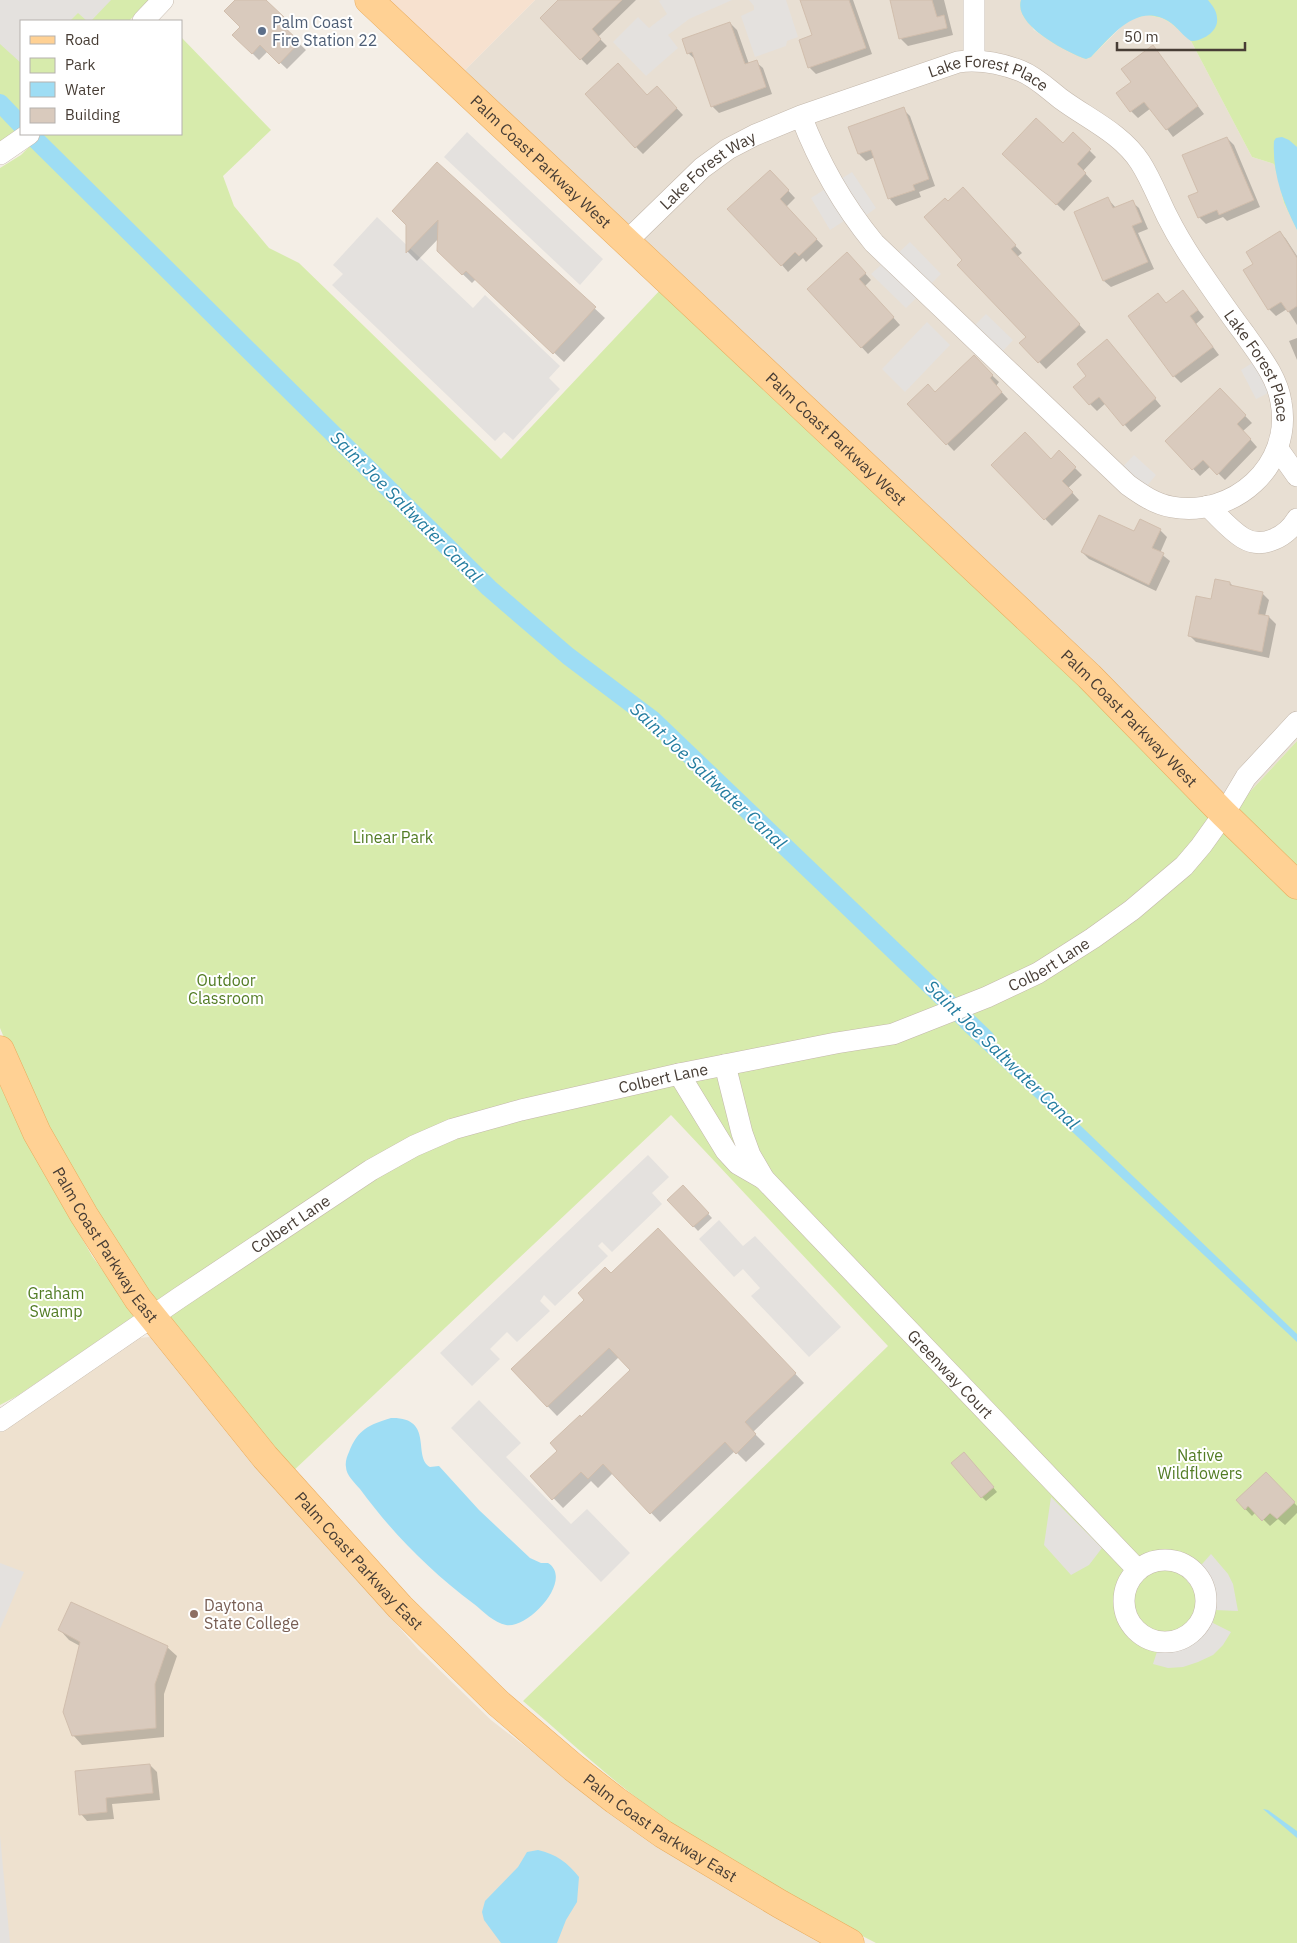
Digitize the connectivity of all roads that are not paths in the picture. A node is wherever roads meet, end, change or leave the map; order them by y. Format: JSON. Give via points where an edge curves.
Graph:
{"nodes":[{"id":1,"x":163,"y":0,"type":"edge"},
{"id":2,"x":369,"y":0,"type":"edge"},
{"id":3,"x":974,"y":0,"type":"edge"},
{"id":4,"x":144,"y":20,"type":"edge"},
{"id":5,"x":974,"y":60,"type":"junction"},
{"id":6,"x":801,"y":116,"type":"junction"},
{"id":7,"x":24,"y":137,"type":"edge"},
{"id":8,"x":0,"y":154,"type":"edge"},
{"id":9,"x":626,"y":241,"type":"junction"},
{"id":10,"x":1278,"y":449,"type":"junction"},
{"id":11,"x":1297,"y":476,"type":"edge"},
{"id":12,"x":1208,"y":506,"type":"junction"},
{"id":13,"x":1297,"y":519,"type":"edge"},
{"id":14,"x":1297,"y":722,"type":"edge"},
{"id":15,"x":1224,"y":814,"type":"junction"},
{"id":16,"x":1297,"y":885,"type":"edge"},
{"id":17,"x":0,"y":1050,"type":"edge"},
{"id":18,"x":725,"y":1065,"type":"junction"},
{"id":19,"x":679,"y":1074,"type":"junction"},
{"id":20,"x":764,"y":1179,"type":"junction"},
{"id":21,"x":151,"y":1317,"type":"junction"},
{"id":22,"x":0,"y":1421,"type":"edge"},
{"id":23,"x":1138,"y":1570,"type":"dead end"},
{"id":24,"x":850,"y":1943,"type":"edge"}],
"edges":[{"from":1,"to":4,"type":"street"},
{"from":2,"to":9,"type":"main road","name":"Palm Coast Parkway West"},
{"from":3,"to":5,"type":"street"},
{"from":5,"to":6,"type":"street","name":"Lake Forest Place","via":[[933,70]]},
{"from":5,"to":10,"type":"street","name":"Lake Forest Place","via":[[991,62],[1035,78],[1108,129],[1130,150],[1189,255],[1273,377],[1282,413]]},
{"from":6,"to":9,"type":"street","name":"Lake Forest Way","via":[[728,149],[702,168]]},
{"from":6,"to":12,"type":"street","name":"Lake Forest Place","via":[[821,165],[847,209],[908,276],[1128,485],[1144,496],[1170,506]]},
{"from":7,"to":8,"type":"street"},
{"from":9,"to":15,"type":"main road","name":"Palm Coast Parkway West","via":[[1088,676]]},
{"from":10,"to":11,"type":"street"},
{"from":10,"to":12,"type":"street","name":"Lake Forest Place","via":[[1268,467],[1251,486],[1226,501]]},
{"from":12,"to":13,"type":"street","via":[[1244,539],[1254,542],[1276,538],[1287,532]]},
{"from":14,"to":15,"type":"street","name":"Colbert Lane","via":[[1246,776]]},
{"from":15,"to":16,"type":"main road","name":"Palm Coast Parkway West"},
{"from":15,"to":18,"type":"street","name":"Colbert Lane","via":[[1192,857],[1168,880],[1093,938],[1025,980],[893,1034]]},
{"from":17,"to":21,"type":"main road","name":"Palm Coast Parkway East","via":[[54,1164],[110,1258]]},
{"from":18,"to":19,"type":"street","name":"Colbert Lane"},
{"from":18,"to":20,"type":"street","via":[[742,1133],[750,1156]]},
{"from":19,"to":20,"type":"street","via":[[726,1151],[738,1164]]},
{"from":19,"to":21,"type":"street","name":"Colbert Lane","via":[[521,1110],[453,1130],[414,1146],[371,1170]]},
{"from":20,"to":23,"type":"street","name":"Greenway Court"},
{"from":21,"to":22,"type":"street","name":"Colbert Lane"},
{"from":21,"to":24,"type":"main road","name":"Palm Coast Parkway East","via":[[265,1457],[368,1572],[498,1703],[615,1800],[663,1834]]}]}
